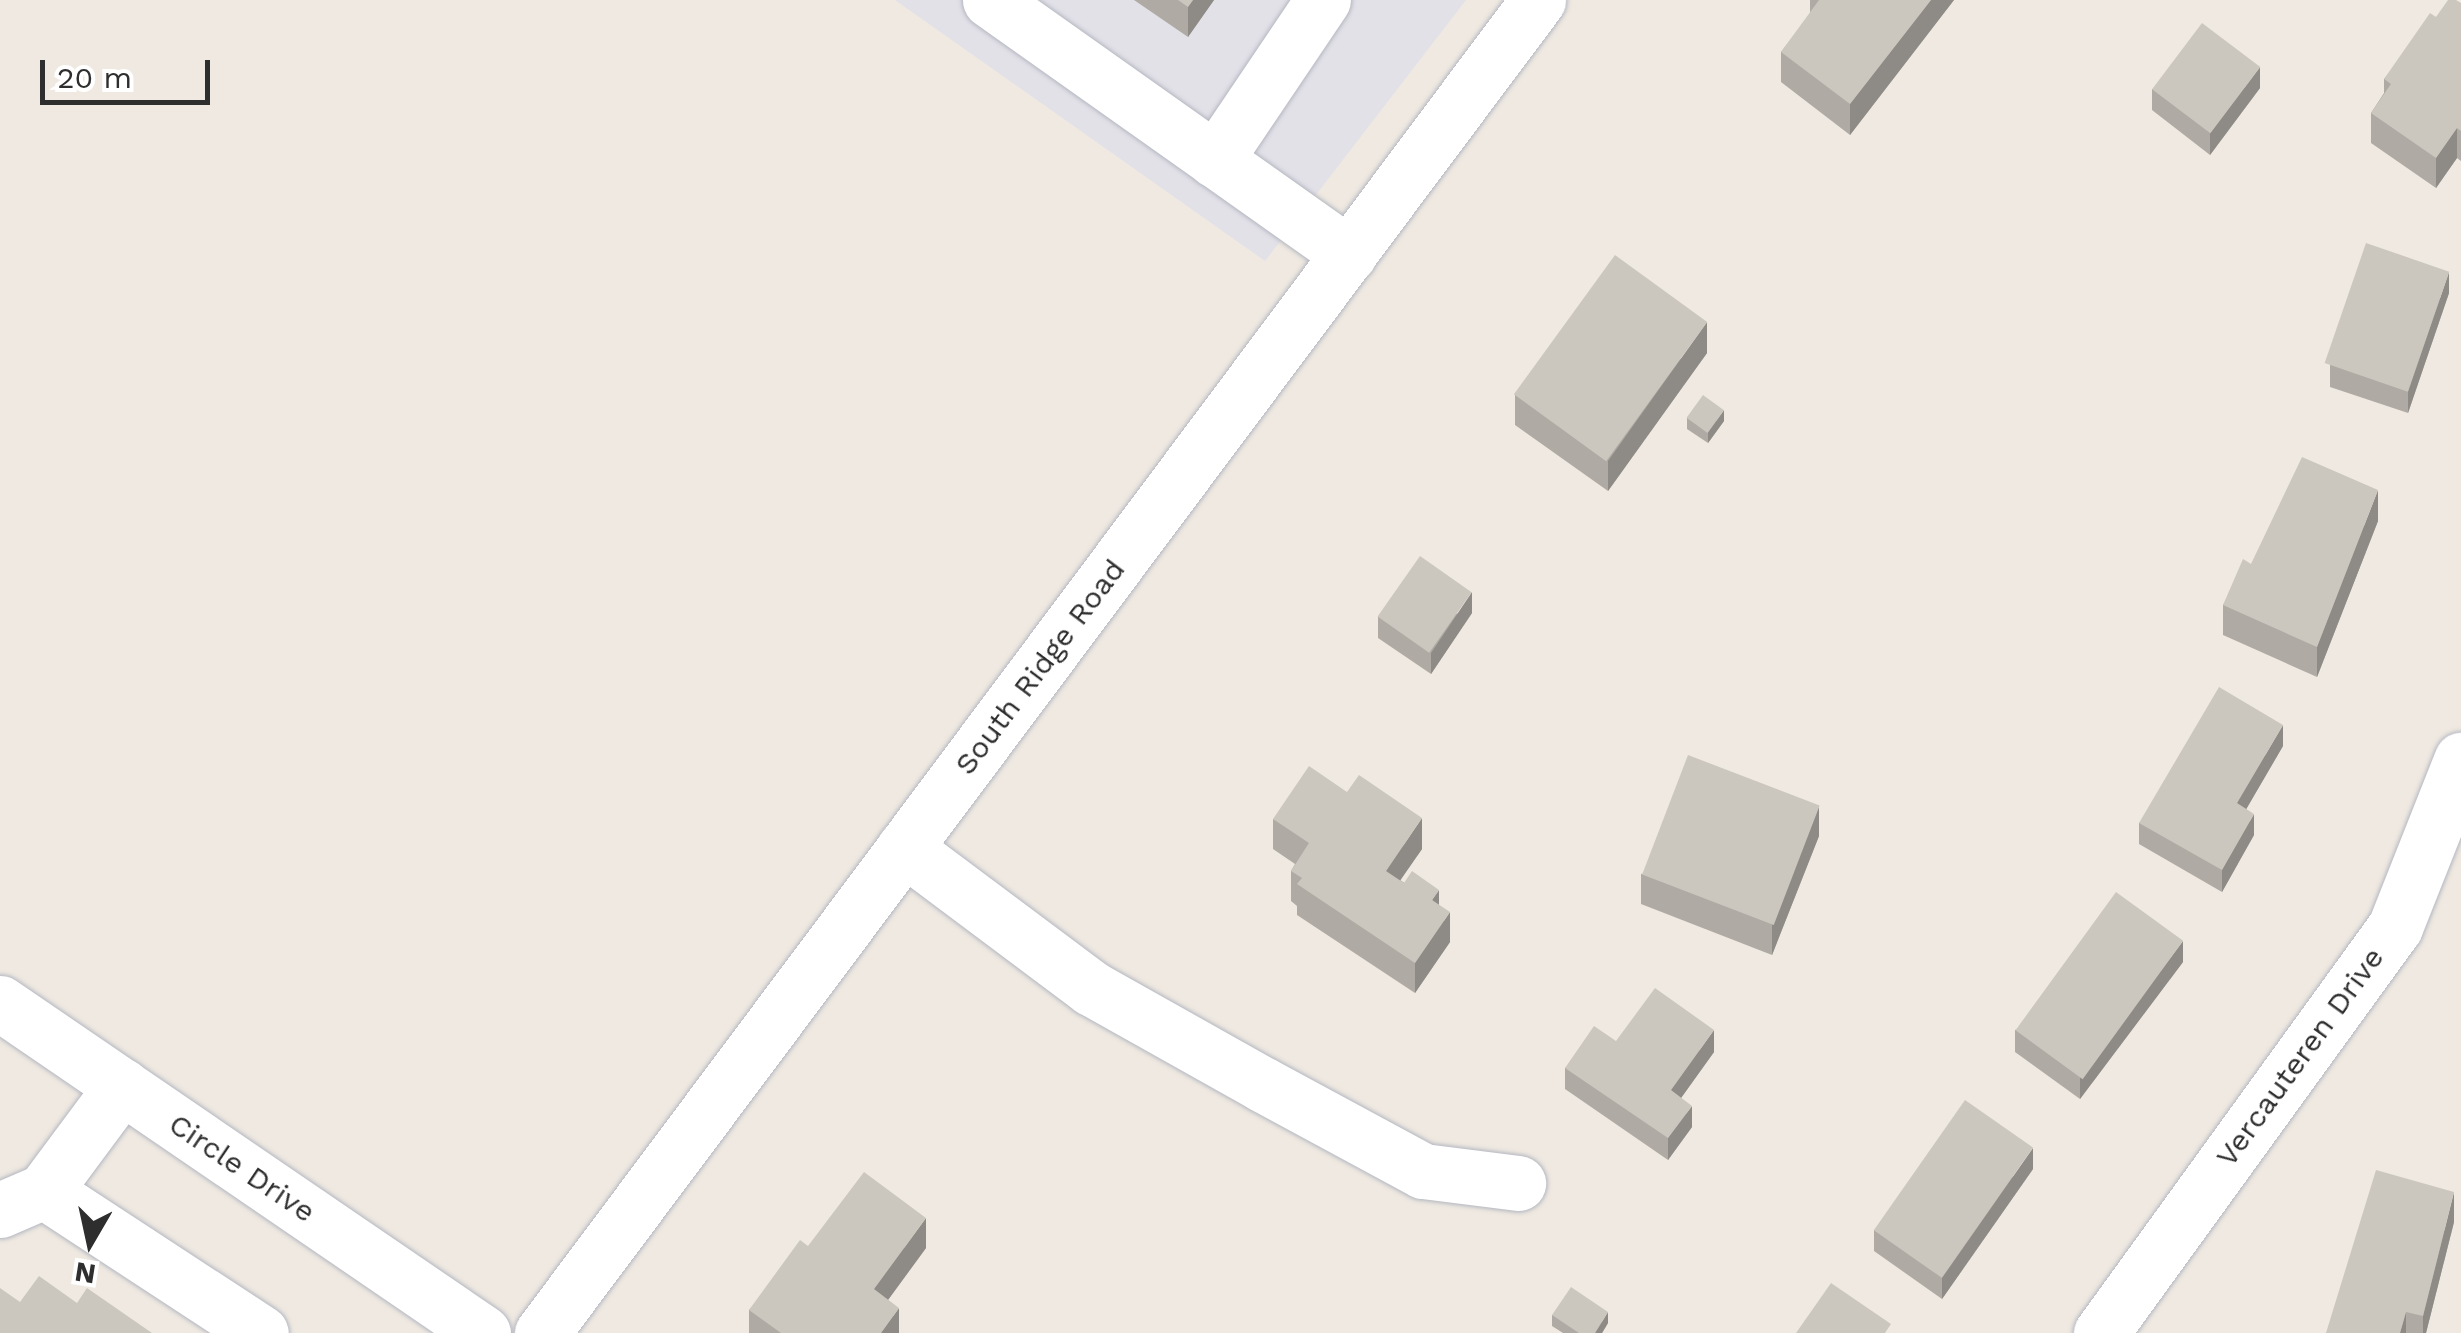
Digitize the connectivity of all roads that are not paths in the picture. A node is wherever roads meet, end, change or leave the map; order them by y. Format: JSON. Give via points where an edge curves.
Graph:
{"nodes":[{"id":1,"x":990,"y":0,"type":"edge"},
{"id":2,"x":1323,"y":0,"type":"edge"},
{"id":3,"x":1538,"y":0,"type":"edge"},
{"id":4,"x":1215,"y":160,"type":"junction"},
{"id":5,"x":1349,"y":254,"type":"junction"},
{"id":6,"x":2461,"y":760,"type":"edge"},
{"id":7,"x":904,"y":848,"type":"junction"},
{"id":8,"x":0,"y":1003,"type":"edge"},
{"id":9,"x":122,"y":1086,"type":"junction"},
{"id":10,"x":1518,"y":1184,"type":"dead end"},
{"id":11,"x":22,"y":1200,"type":"edge"},
{"id":12,"x":261,"y":1333,"type":"edge"},
{"id":13,"x":483,"y":1333,"type":"edge"},
{"id":14,"x":542,"y":1333,"type":"edge"},
{"id":15,"x":2101,"y":1333,"type":"edge"}],
"edges":[{"from":1,"to":4,"type":"street"},
{"from":2,"to":4,"type":"street"},
{"from":3,"to":5,"type":"street","name":"South Ridge Road"},
{"from":4,"to":5,"type":"street"},
{"from":5,"to":7,"type":"street","name":"South Ridge Road"},
{"from":6,"to":15,"type":"street","name":"Vercauteren Drive","via":[[2394,926]]},
{"from":7,"to":10,"type":"street","via":[[1091,988],[1278,1092],[1423,1171]]},
{"from":7,"to":14,"type":"street","name":"South Ridge Road"},
{"from":8,"to":9,"type":"street","name":"Circle Drive"},
{"from":9,"to":11,"type":"street"},
{"from":9,"to":13,"type":"street","name":"Circle Drive"},
{"from":11,"to":12,"type":"street"}]}
